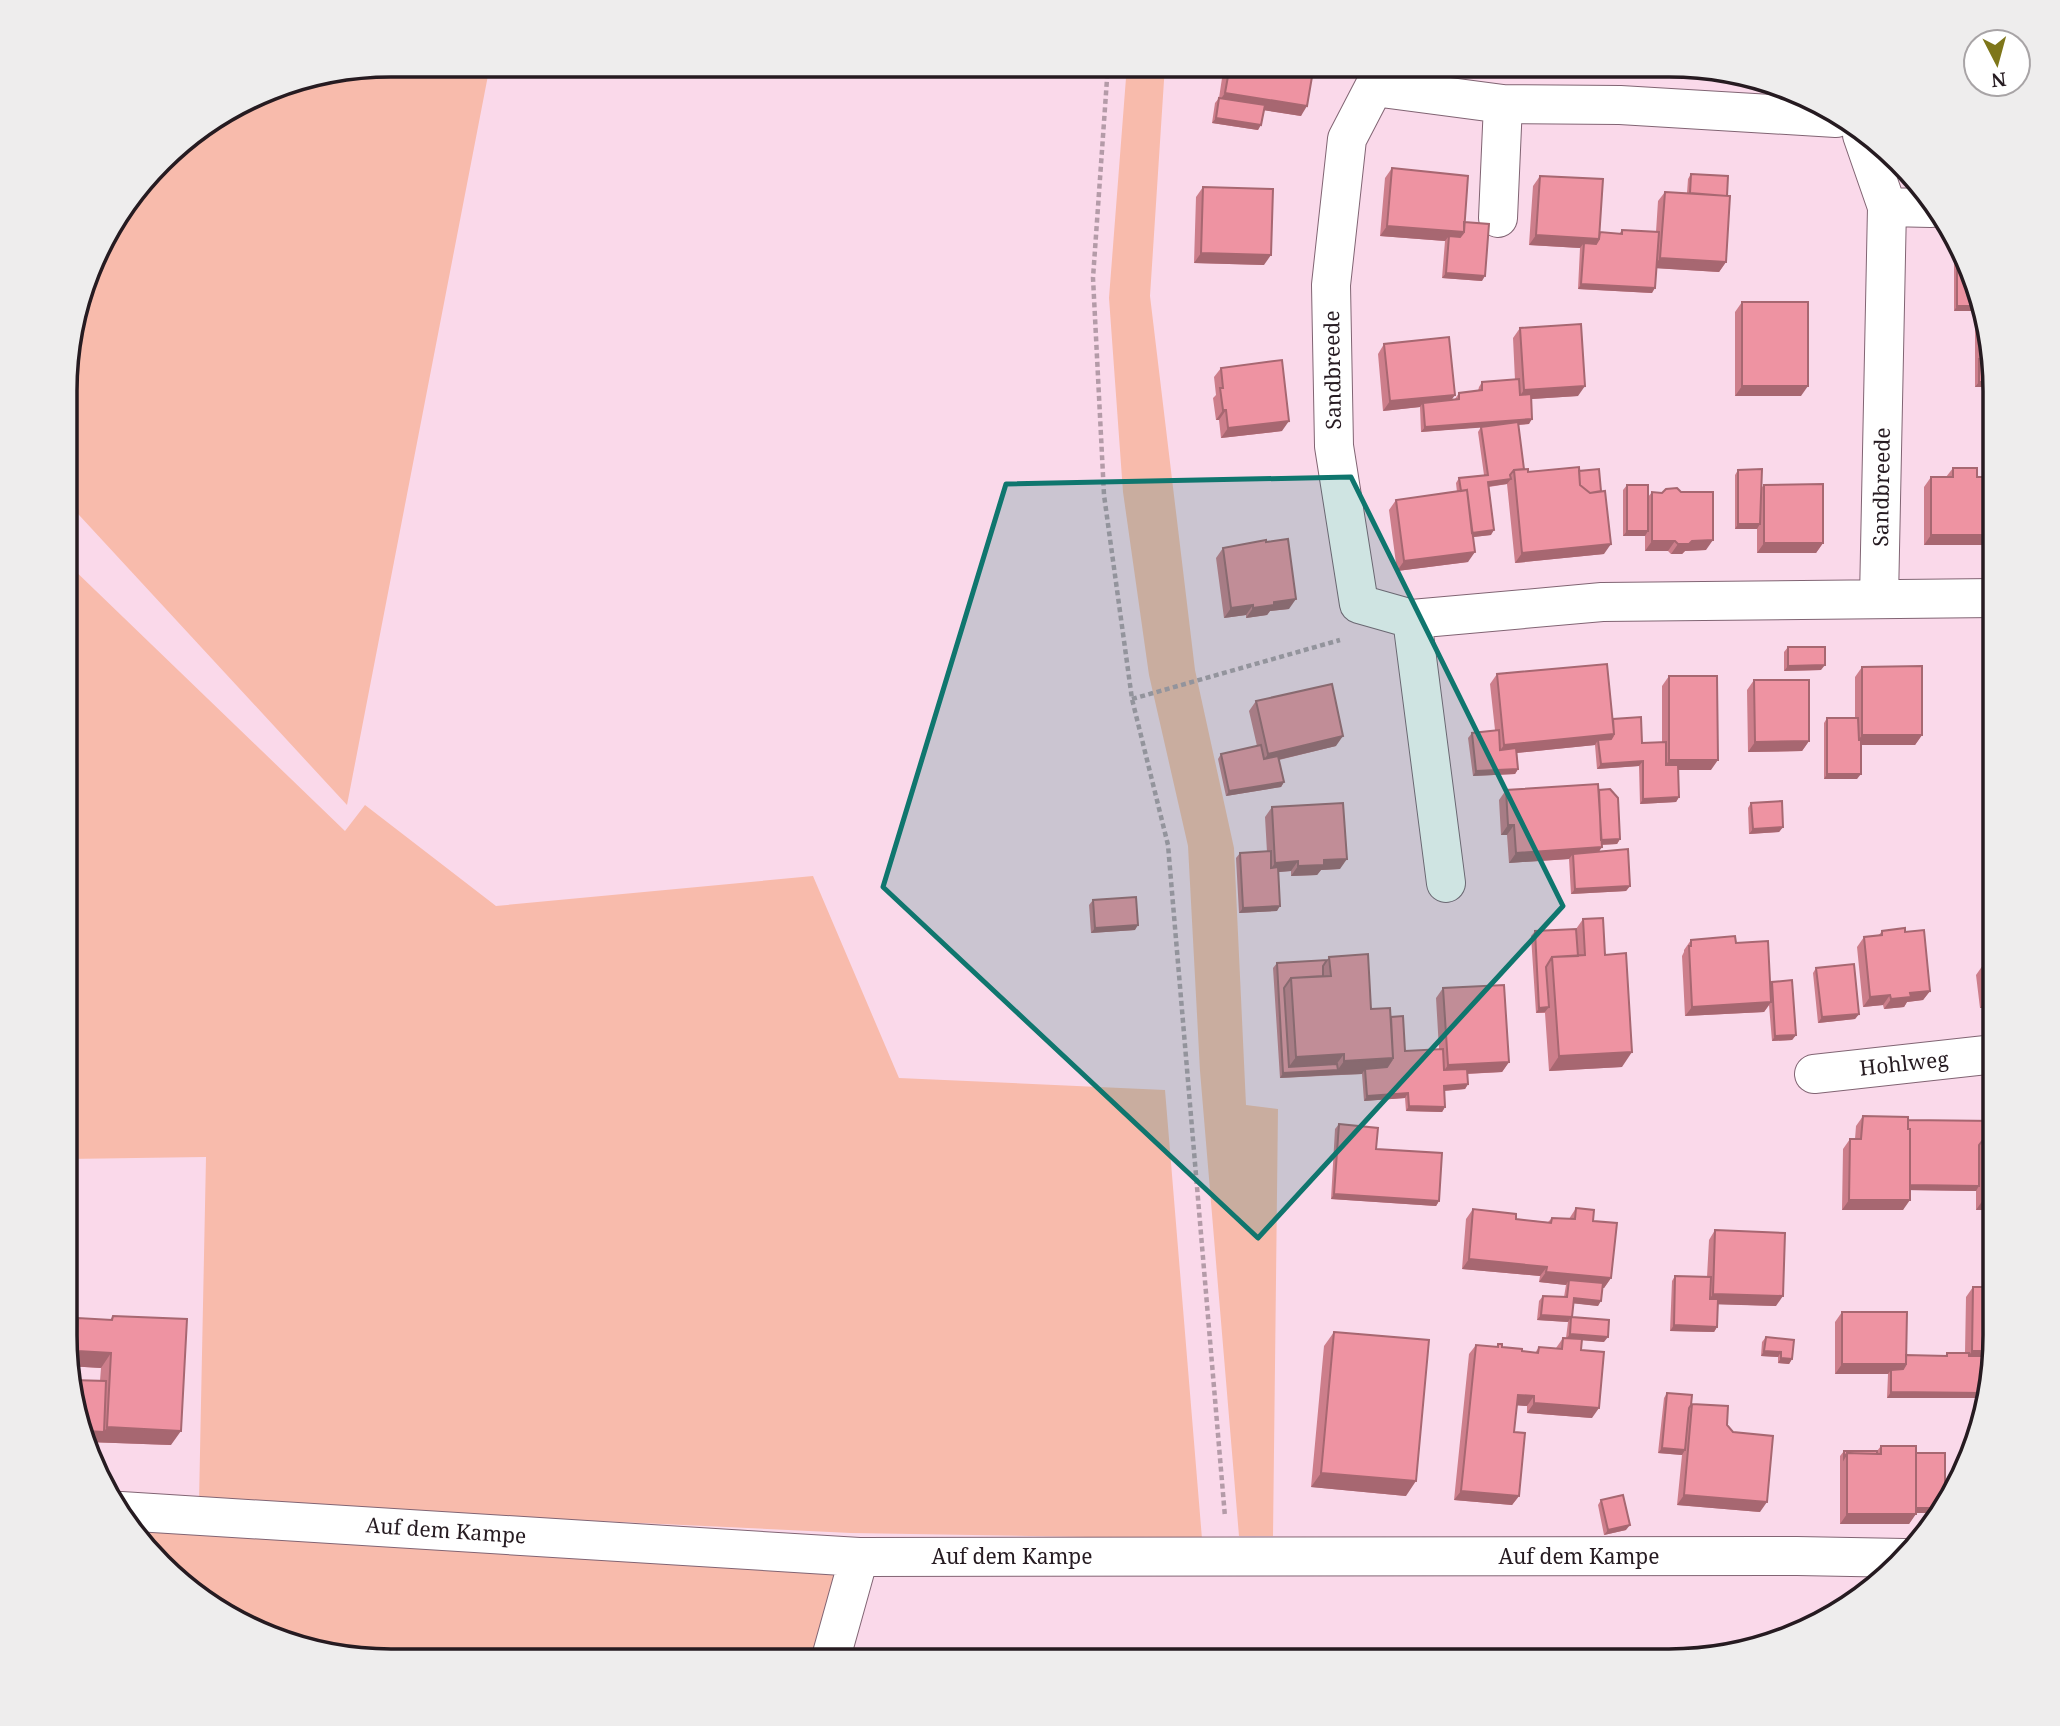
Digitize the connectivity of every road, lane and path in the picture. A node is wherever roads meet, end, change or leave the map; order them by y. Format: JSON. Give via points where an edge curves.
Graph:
{"nodes":[{"id":1,"x":1107,"y":77,"type":"edge"},
{"id":2,"x":1376,"y":77,"type":"edge"},
{"id":3,"x":1381,"y":77,"type":"edge"},
{"id":4,"x":1503,"y":104,"type":"junction"},
{"id":5,"x":1823,"y":117,"type":"edge"},
{"id":6,"x":1866,"y":147,"type":"edge"},
{"id":7,"x":1887,"y":207,"type":"junction"},
{"id":8,"x":1924,"y":208,"type":"edge"},
{"id":9,"x":1498,"y":218,"type":"dead end"},
{"id":10,"x":1983,"y":598,"type":"edge"},
{"id":11,"x":1880,"y":599,"type":"junction"},
{"id":12,"x":1376,"y":609,"type":"junction"},
{"id":13,"x":1412,"y":619,"type":"junction"},
{"id":14,"x":1132,"y":699,"type":"junction"},
{"id":15,"x":1446,"y":883,"type":"dead end"},
{"id":16,"x":1983,"y":1055,"type":"edge"},
{"id":17,"x":1814,"y":1074,"type":"dead end"},
{"id":18,"x":132,"y":1512,"type":"edge"},
{"id":19,"x":1228,"y":1557,"type":"junction"},
{"id":20,"x":859,"y":1558,"type":"junction"},
{"id":21,"x":1890,"y":1558,"type":"edge"},
{"id":22,"x":833,"y":1649,"type":"edge"}],
"edges":[{"from":1,"to":14,"type":"path","via":[[1093,278],[1104,495]]},
{"from":2,"to":12,"type":"street","name":"Sandbreede","via":[[1347,139],[1331,285],[1334,446],[1359,604]]},
{"from":3,"to":4,"type":"street","name":"Sandbreede"},
{"from":4,"to":5,"type":"street","name":"Sandbreede","via":[[1620,105]]},
{"from":4,"to":9,"type":"street"},
{"from":6,"to":7,"type":"street","name":"Sandbreede"},
{"from":7,"to":8,"type":"street"},
{"from":7,"to":11,"type":"street","name":"Sandbreede"},
{"from":10,"to":11,"type":"street"},
{"from":11,"to":13,"type":"street","via":[[1602,602]]},
{"from":12,"to":13,"type":"street"},
{"from":12,"to":14,"type":"path","via":[[1343,639]]},
{"from":13,"to":15,"type":"street"},
{"from":14,"to":19,"type":"path","via":[[1168,845]]},
{"from":16,"to":17,"type":"street","name":"Hohlweg"},
{"from":18,"to":20,"type":"street","name":"Auf dem Kampe"},
{"from":19,"to":20,"type":"street","name":"Auf dem Kampe"},
{"from":19,"to":21,"type":"street","name":"Auf dem Kampe"},
{"from":20,"to":22,"type":"street"}]}
